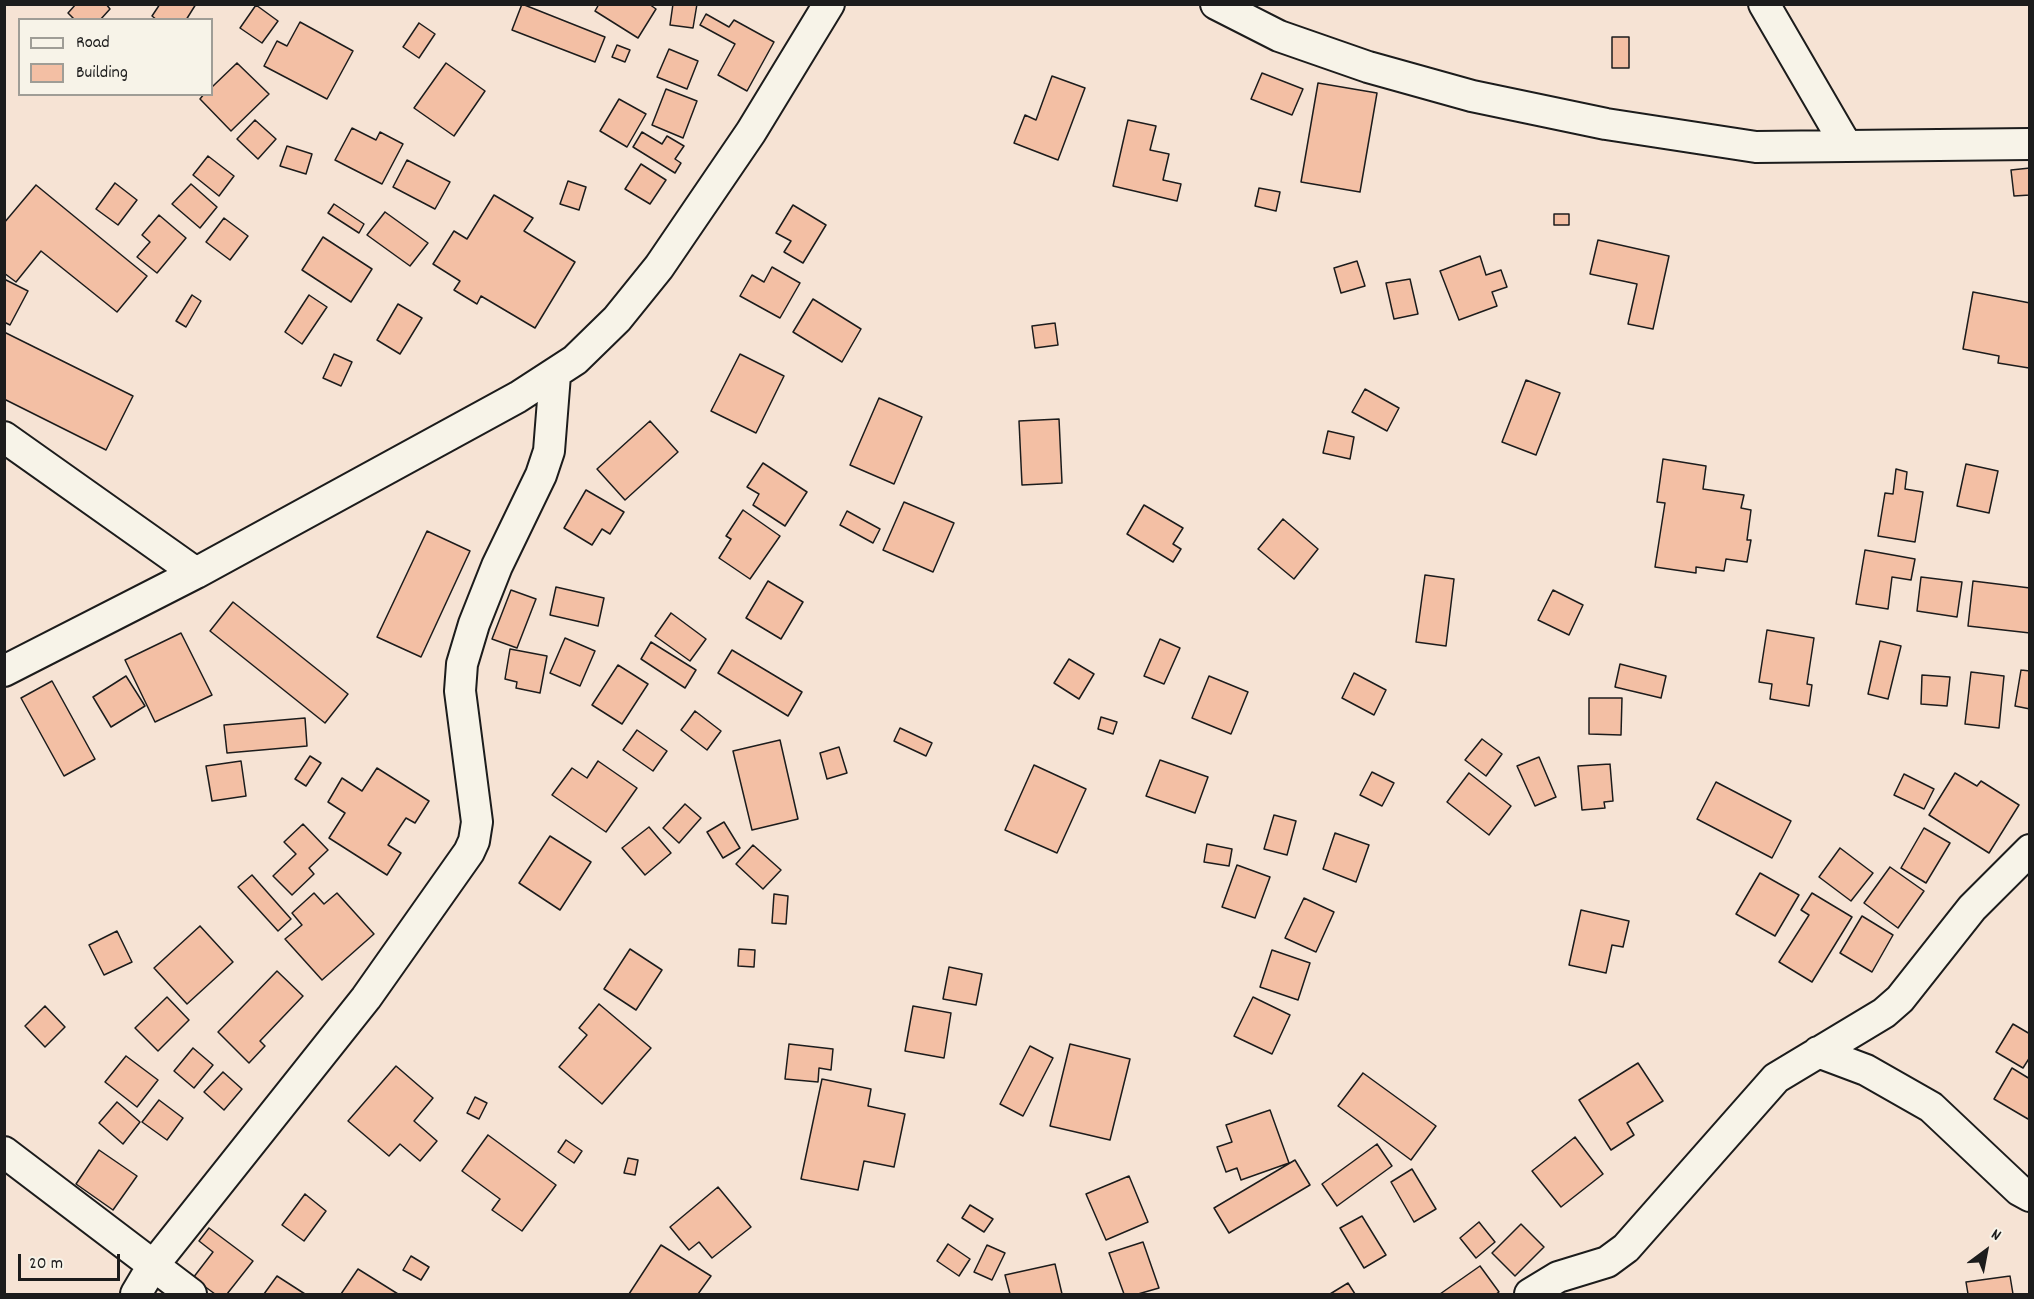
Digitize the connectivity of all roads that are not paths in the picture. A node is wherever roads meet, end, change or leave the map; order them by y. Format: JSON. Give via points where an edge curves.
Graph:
{"nodes":[{"id":1,"x":829,"y":4,"type":"edge"},
{"id":2,"x":1216,"y":4,"type":"edge"},
{"id":3,"x":1764,"y":4,"type":"edge"},
{"id":4,"x":2030,"y":144,"type":"edge"},
{"id":5,"x":1846,"y":145,"type":"junction"},
{"id":6,"x":555,"y":375,"type":"junction"},
{"id":7,"x":4,"y":437,"type":"edge"},
{"id":8,"x":196,"y":573,"type":"junction"},
{"id":9,"x":4,"y":671,"type":"edge"},
{"id":10,"x":2030,"y":850,"type":"edge"},
{"id":11,"x":1818,"y":1052,"type":"junction"},
{"id":12,"x":4,"y":1152,"type":"edge"},
{"id":13,"x":2030,"y":1196,"type":"edge"},
{"id":14,"x":152,"y":1267,"type":"junction"},
{"id":15,"x":136,"y":1294,"type":"edge"},
{"id":16,"x":191,"y":1294,"type":"edge"},
{"id":17,"x":1530,"y":1294,"type":"edge"}],
"edges":[{"from":1,"to":6,"type":"street","via":[[751,132],[658,267],[617,319]]},
{"from":2,"to":5,"type":"street","via":[[1279,36],[1368,67],[1472,96],[1606,124],[1756,147]]},
{"from":3,"to":5,"type":"street"},
{"from":4,"to":5,"type":"street"},
{"from":6,"to":8,"type":"street"},
{"from":6,"to":14,"type":"street","via":[[549,451],[497,566],[462,663],[460,691],[477,822],[469,852],[366,998]]},
{"from":7,"to":8,"type":"street"},
{"from":8,"to":9,"type":"street"},
{"from":10,"to":11,"type":"street","via":[[1972,908],[1900,999],[1884,1013]]},
{"from":11,"to":13,"type":"street","via":[[1866,1070],[1931,1107]]},
{"from":11,"to":17,"type":"street","via":[[1776,1078],[1626,1248],[1607,1262],[1558,1277]]},
{"from":12,"to":14,"type":"street"},
{"from":14,"to":15,"type":"street"},
{"from":14,"to":16,"type":"street"}]}
